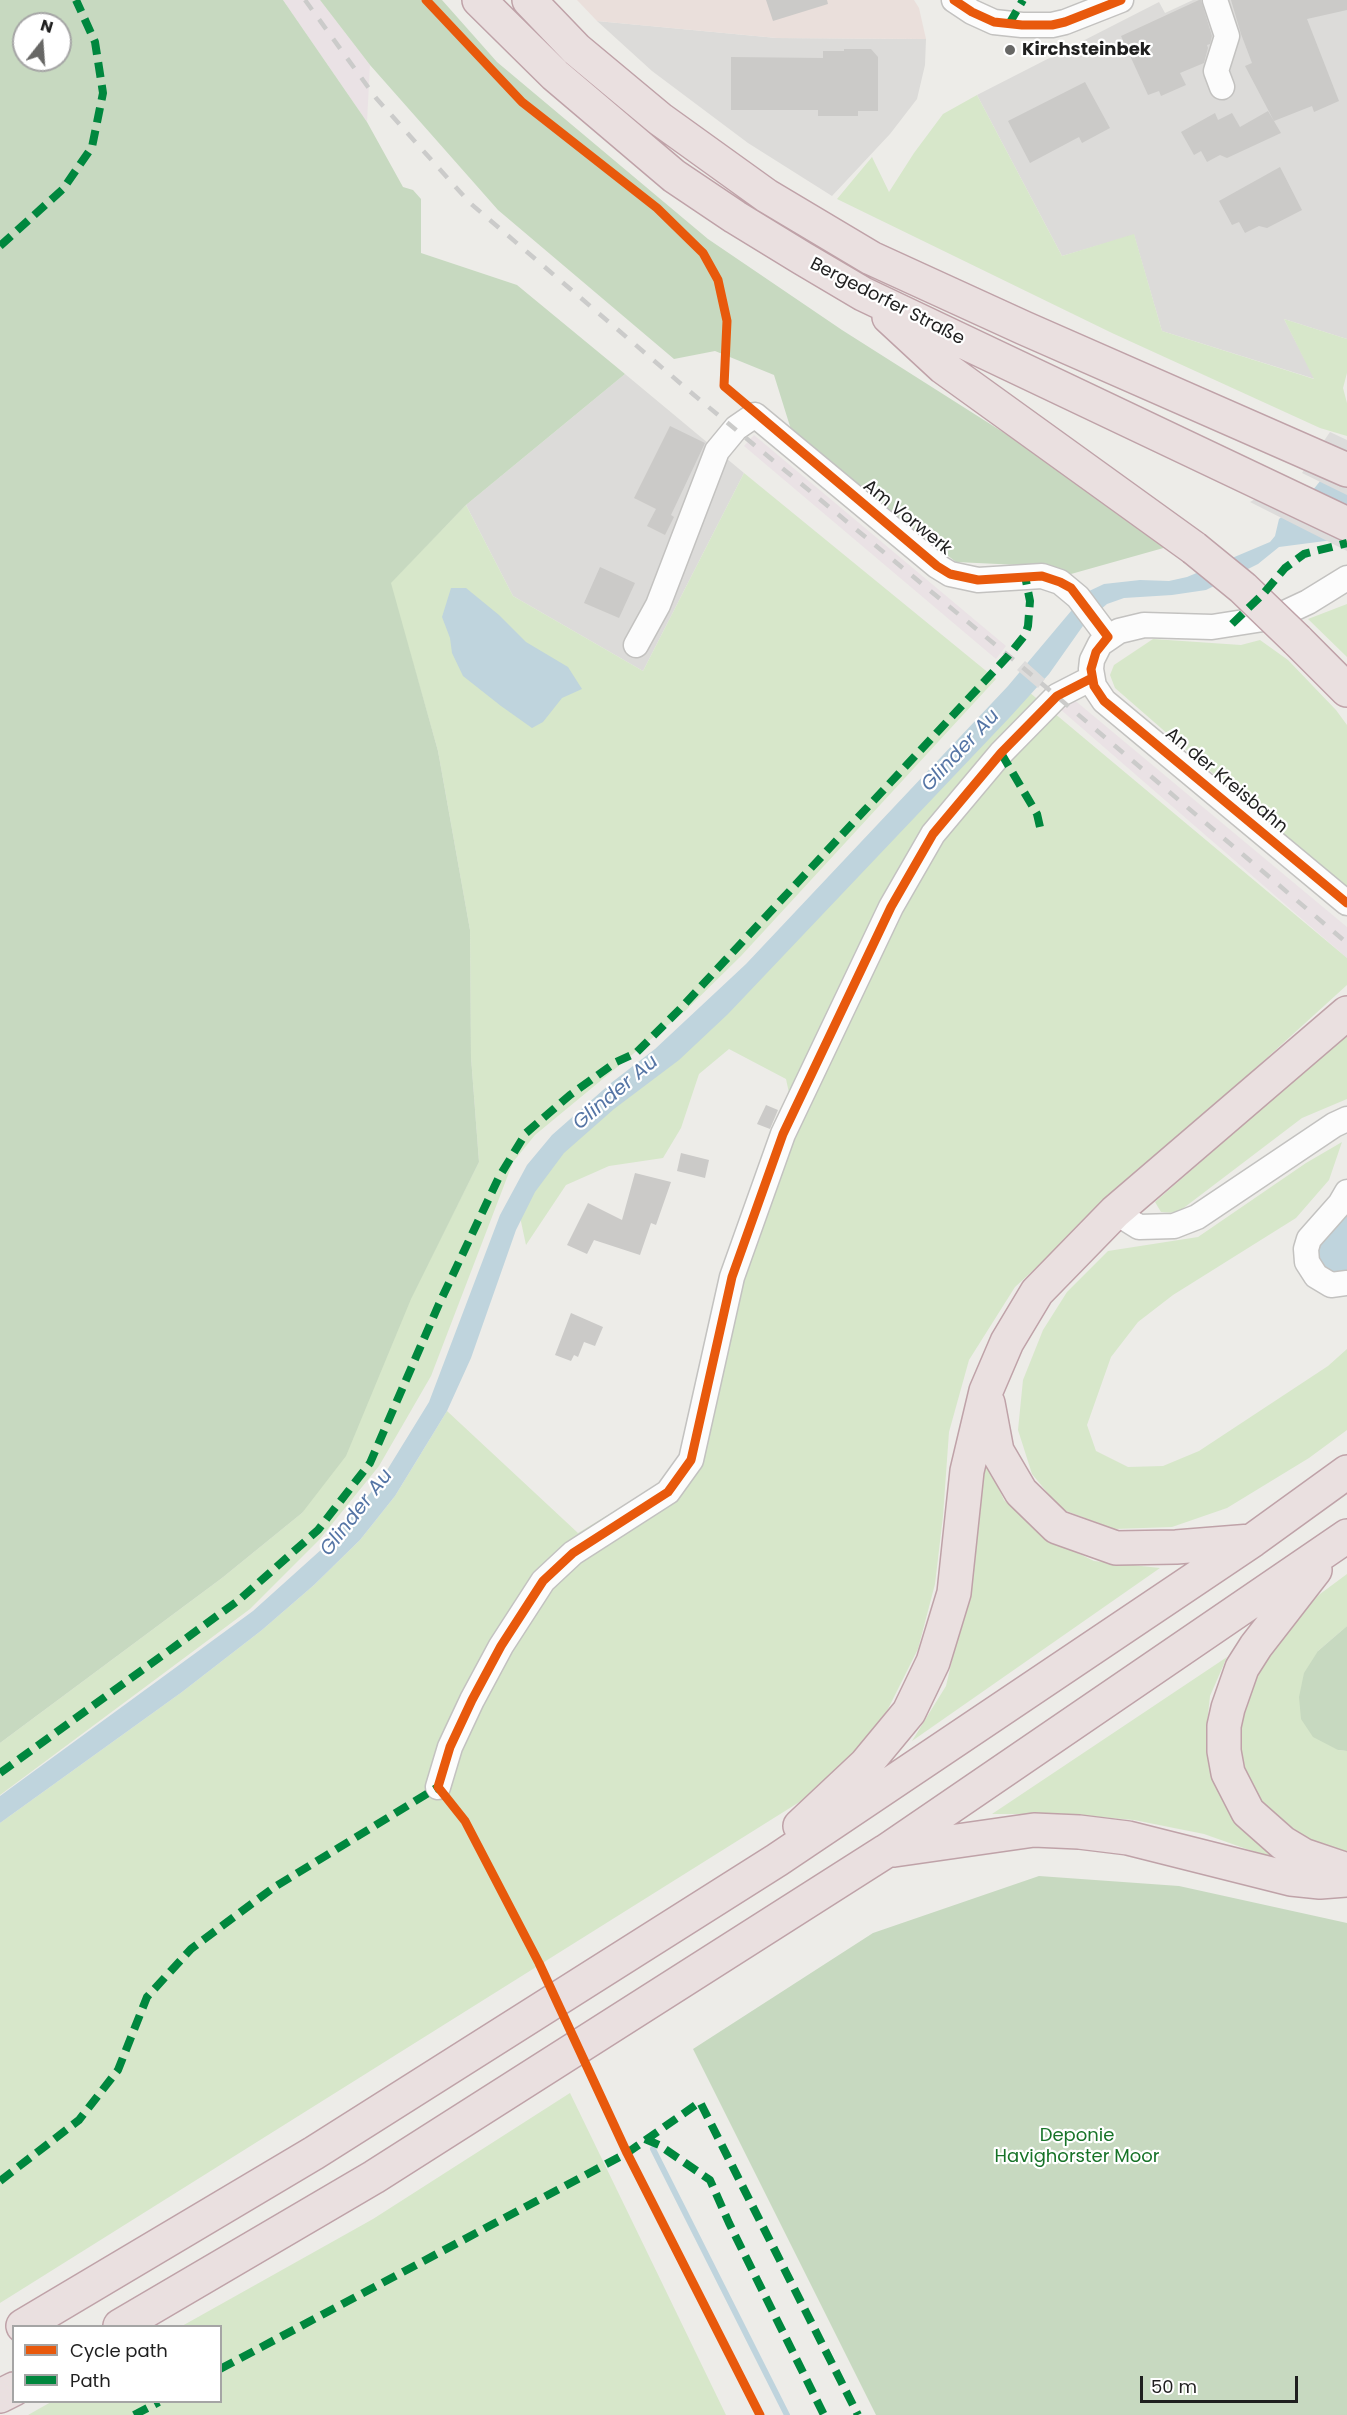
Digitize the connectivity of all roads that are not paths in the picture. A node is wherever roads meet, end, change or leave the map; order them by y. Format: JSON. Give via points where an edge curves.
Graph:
{"nodes":[{"id":1,"x":479,"y":0,"type":"edge"},
{"id":2,"x":529,"y":0,"type":"edge"},
{"id":3,"x":954,"y":0,"type":"edge"},
{"id":4,"x":1121,"y":0,"type":"edge"},
{"id":5,"x":1215,"y":0,"type":"edge"},
{"id":6,"x":1222,"y":87,"type":"dead end"},
{"id":7,"x":863,"y":294,"type":"junction"},
{"id":8,"x":1347,"y":470,"type":"edge"},
{"id":9,"x":1347,"y":524,"type":"edge"},
{"id":10,"x":1347,"y":578,"type":"edge"},
{"id":11,"x":1101,"y":627,"type":"junction"},
{"id":12,"x":636,"y":645,"type":"dead end"},
{"id":13,"x":1092,"y":678,"type":"junction"},
{"id":14,"x":1347,"y":690,"type":"edge"},
{"id":15,"x":1347,"y":903,"type":"edge"},
{"id":16,"x":1347,"y":1013,"type":"edge"},
{"id":17,"x":1347,"y":1119,"type":"edge"},
{"id":18,"x":1347,"y":1192,"type":"edge"},
{"id":19,"x":1115,"y":1212,"type":"junction"},
{"id":20,"x":1347,"y":1283,"type":"edge"},
{"id":21,"x":986,"y":1391,"type":"junction"},
{"id":22,"x":1347,"y":1472,"type":"edge"},
{"id":23,"x":1252,"y":1540,"type":"junction"},
{"id":24,"x":1340,"y":1541,"type":"edge"},
{"id":25,"x":438,"y":1787,"type":"dead end"},
{"id":26,"x":886,"y":1851,"type":"junction"},
{"id":27,"x":777,"y":1860,"type":"junction"},
{"id":28,"x":1347,"y":1869,"type":"edge"},
{"id":29,"x":1347,"y":1880,"type":"edge"},
{"id":30,"x":25,"y":2325,"type":"edge"},
{"id":31,"x":122,"y":2325,"type":"edge"}],
"edges":[{"from":1,"to":7,"type":"highway","name":"Bergedorfer Straße","via":[[555,75],[674,176]]},
{"from":2,"to":8,"type":"highway","name":"Bergedorfer Straße","via":[[576,49],[660,119],[767,196],[871,258]]},
{"from":3,"to":4,"type":"street","via":[[994,22],[1022,25],[1065,22]]},
{"from":5,"to":6,"type":"street","via":[[1227,36],[1216,71]]},
{"from":7,"to":9,"type":"highway","name":"Bergedorfer Straße"},
{"from":7,"to":14,"type":"highway","bridge":true,"via":[[943,367],[1194,548],[1243,588]]},
{"from":10,"to":11,"type":"street","via":[[1308,603],[1276,617],[1212,627],[1144,625],[1119,631]]},
{"from":11,"to":12,"type":"street","name":"Am Vorwerk","via":[[1078,597],[1060,582],[1042,576],[978,580],[950,574],[755,415],[736,428],[717,451],[658,605]]},
{"from":11,"to":13,"type":"street","via":[[1101,644],[1092,660]]},
{"from":13,"to":15,"type":"street","name":"An der Kreisbahn","via":[[1104,700]]},
{"from":13,"to":25,"type":"street","via":[[1057,696],[1001,753],[933,834],[891,907],[783,1134],[732,1277],[691,1460],[668,1492],[573,1553],[543,1581],[472,1700],[450,1747]]},
{"from":16,"to":19,"type":"highway"},
{"from":17,"to":19,"type":"street","via":[[1197,1217],[1174,1226],[1139,1227]]},
{"from":18,"to":20,"type":"street","via":[[1309,1239],[1306,1249],[1307,1262],[1316,1276],[1331,1285]]},
{"from":19,"to":21,"type":"highway","via":[[1037,1292],[1007,1342]]},
{"from":21,"to":23,"type":"highway","via":[[997,1451],[1021,1492],[1057,1527],[1116,1548]]},
{"from":21,"to":27,"type":"highway","via":[[967,1471],[954,1593],[933,1662],[909,1712],[866,1764],[803,1822]]},
{"from":22,"to":23,"type":"highway"},
{"from":23,"to":27,"type":"highway"},
{"from":24,"to":26,"type":"highway"},
{"from":24,"to":28,"type":"highway","via":[[1242,1668],[1224,1726],[1224,1750],[1228,1773],[1248,1812],[1283,1843],[1304,1855]]},
{"from":26,"to":29,"type":"highway","via":[[1034,1830],[1079,1832],[1128,1838],[1292,1879]]},
{"from":26,"to":31,"type":"highway","via":[[374,2177]]},
{"from":27,"to":30,"type":"highway","via":[[314,2153]]}]}
